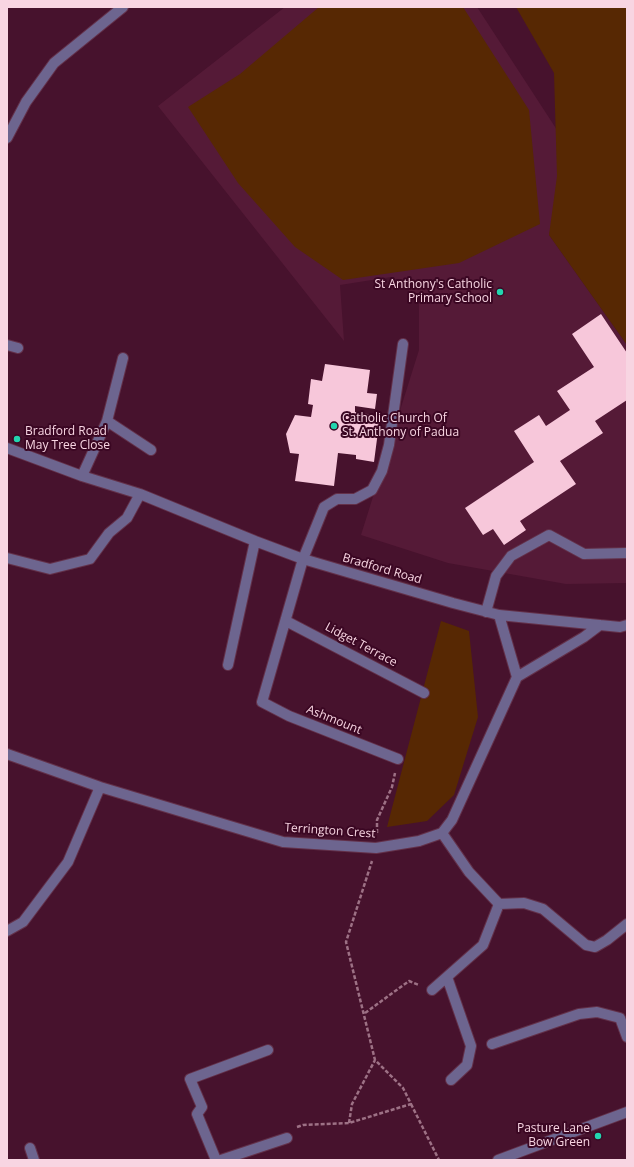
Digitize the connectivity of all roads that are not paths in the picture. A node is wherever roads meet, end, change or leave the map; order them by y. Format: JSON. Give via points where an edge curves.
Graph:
{"nodes":[{"id":1,"x":123,"y":7,"type":"edge"},
{"id":2,"x":7,"y":138,"type":"edge"},
{"id":3,"x":403,"y":344,"type":"dead end"},
{"id":4,"x":7,"y":345,"type":"edge"},
{"id":5,"x":18,"y":348,"type":"dead end"},
{"id":6,"x":123,"y":358,"type":"dead end"},
{"id":7,"x":108,"y":421,"type":"junction"},
{"id":8,"x":7,"y":448,"type":"edge"},
{"id":9,"x":151,"y":450,"type":"dead end"},
{"id":10,"x":82,"y":476,"type":"junction"},
{"id":11,"x":140,"y":494,"type":"junction"},
{"id":12,"x":255,"y":541,"type":"junction"},
{"id":13,"x":627,"y":552,"type":"edge"},
{"id":14,"x":7,"y":558,"type":"edge"},
{"id":15,"x":303,"y":559,"type":"junction"},
{"id":16,"x":486,"y":612,"type":"junction"},
{"id":17,"x":498,"y":615,"type":"junction"},
{"id":18,"x":286,"y":621,"type":"junction"},
{"id":19,"x":600,"y":625,"type":"junction"},
{"id":20,"x":627,"y":625,"type":"edge"},
{"id":21,"x":228,"y":665,"type":"dead end"},
{"id":22,"x":517,"y":677,"type":"junction"},
{"id":23,"x":424,"y":693,"type":"dead end"},
{"id":24,"x":7,"y":754,"type":"edge"},
{"id":25,"x":398,"y":759,"type":"road end"},
{"id":26,"x":100,"y":787,"type":"junction"},
{"id":27,"x":442,"y":833,"type":"junction"},
{"id":28,"x":499,"y":904,"type":"junction"},
{"id":29,"x":627,"y":924,"type":"edge"},
{"id":30,"x":7,"y":931,"type":"edge"},
{"id":31,"x":447,"y":977,"type":"junction"},
{"id":32,"x":432,"y":990,"type":"road end"},
{"id":33,"x":627,"y":1037,"type":"edge"},
{"id":34,"x":492,"y":1044,"type":"dead end"},
{"id":35,"x":268,"y":1050,"type":"dead end"},
{"id":36,"x":451,"y":1080,"type":"dead end"},
{"id":37,"x":627,"y":1112,"type":"edge"},
{"id":38,"x":287,"y":1138,"type":"road end"},
{"id":39,"x":30,"y":1148,"type":"dead end"},
{"id":40,"x":34,"y":1160,"type":"edge"},
{"id":41,"x":216,"y":1160,"type":"edge"},
{"id":42,"x":221,"y":1160,"type":"edge"},
{"id":43,"x":498,"y":1160,"type":"edge"}],
"edges":[{"from":1,"to":2,"type":"street","via":[[54,64],[26,102]]},
{"from":3,"to":15,"type":"street","via":[[389,445],[382,471],[372,490],[355,499],[337,500],[324,507]]},
{"from":4,"to":5,"type":"street"},
{"from":6,"to":7,"type":"street"},
{"from":7,"to":9,"type":"street"},
{"from":7,"to":10,"type":"street"},
{"from":8,"to":10,"type":"street","name":"Bradford Road"},
{"from":10,"to":11,"type":"street","name":"Bradford Road"},
{"from":11,"to":12,"type":"street","name":"Bradford Road"},
{"from":11,"to":14,"type":"street","via":[[127,518],[109,533],[90,559],[50,569]]},
{"from":12,"to":15,"type":"street","name":"Bradford Road"},
{"from":12,"to":21,"type":"street"},
{"from":13,"to":16,"type":"street","via":[[584,554],[549,535],[510,556],[496,576]]},
{"from":15,"to":16,"type":"street","name":"Bradford Road"},
{"from":15,"to":18,"type":"street"},
{"from":16,"to":17,"type":"street","name":"Bradford Road"},
{"from":17,"to":19,"type":"street","name":"Bradford Road"},
{"from":17,"to":22,"type":"street"},
{"from":18,"to":23,"type":"street","name":"Lidget Terrace"},
{"from":18,"to":25,"type":"street","name":"Ashmount","via":[[262,702],[289,716]]},
{"from":19,"to":20,"type":"street","name":"Bradford Road"},
{"from":19,"to":22,"type":"street"},
{"from":22,"to":27,"type":"street","via":[[452,820]]},
{"from":24,"to":26,"type":"street","name":"Terrington Crest"},
{"from":26,"to":27,"type":"street","name":"Terrington Crest","via":[[283,842],[376,848],[419,841]]},
{"from":26,"to":30,"type":"street","via":[[68,862],[23,922]]},
{"from":27,"to":28,"type":"street","via":[[468,872]]},
{"from":28,"to":29,"type":"street","via":[[524,903],[543,908],[586,945],[595,947]]},
{"from":28,"to":31,"type":"street","via":[[483,945]]},
{"from":31,"to":32,"type":"street"},
{"from":31,"to":36,"type":"street","via":[[471,1046],[467,1065]]},
{"from":33,"to":34,"type":"street","via":[[620,1018],[597,1012],[579,1014]]},
{"from":35,"to":41,"type":"street","via":[[190,1079],[202,1107],[197,1114]]},
{"from":37,"to":43,"type":"street"},
{"from":38,"to":42,"type":"street"},
{"from":39,"to":40,"type":"street"}]}
